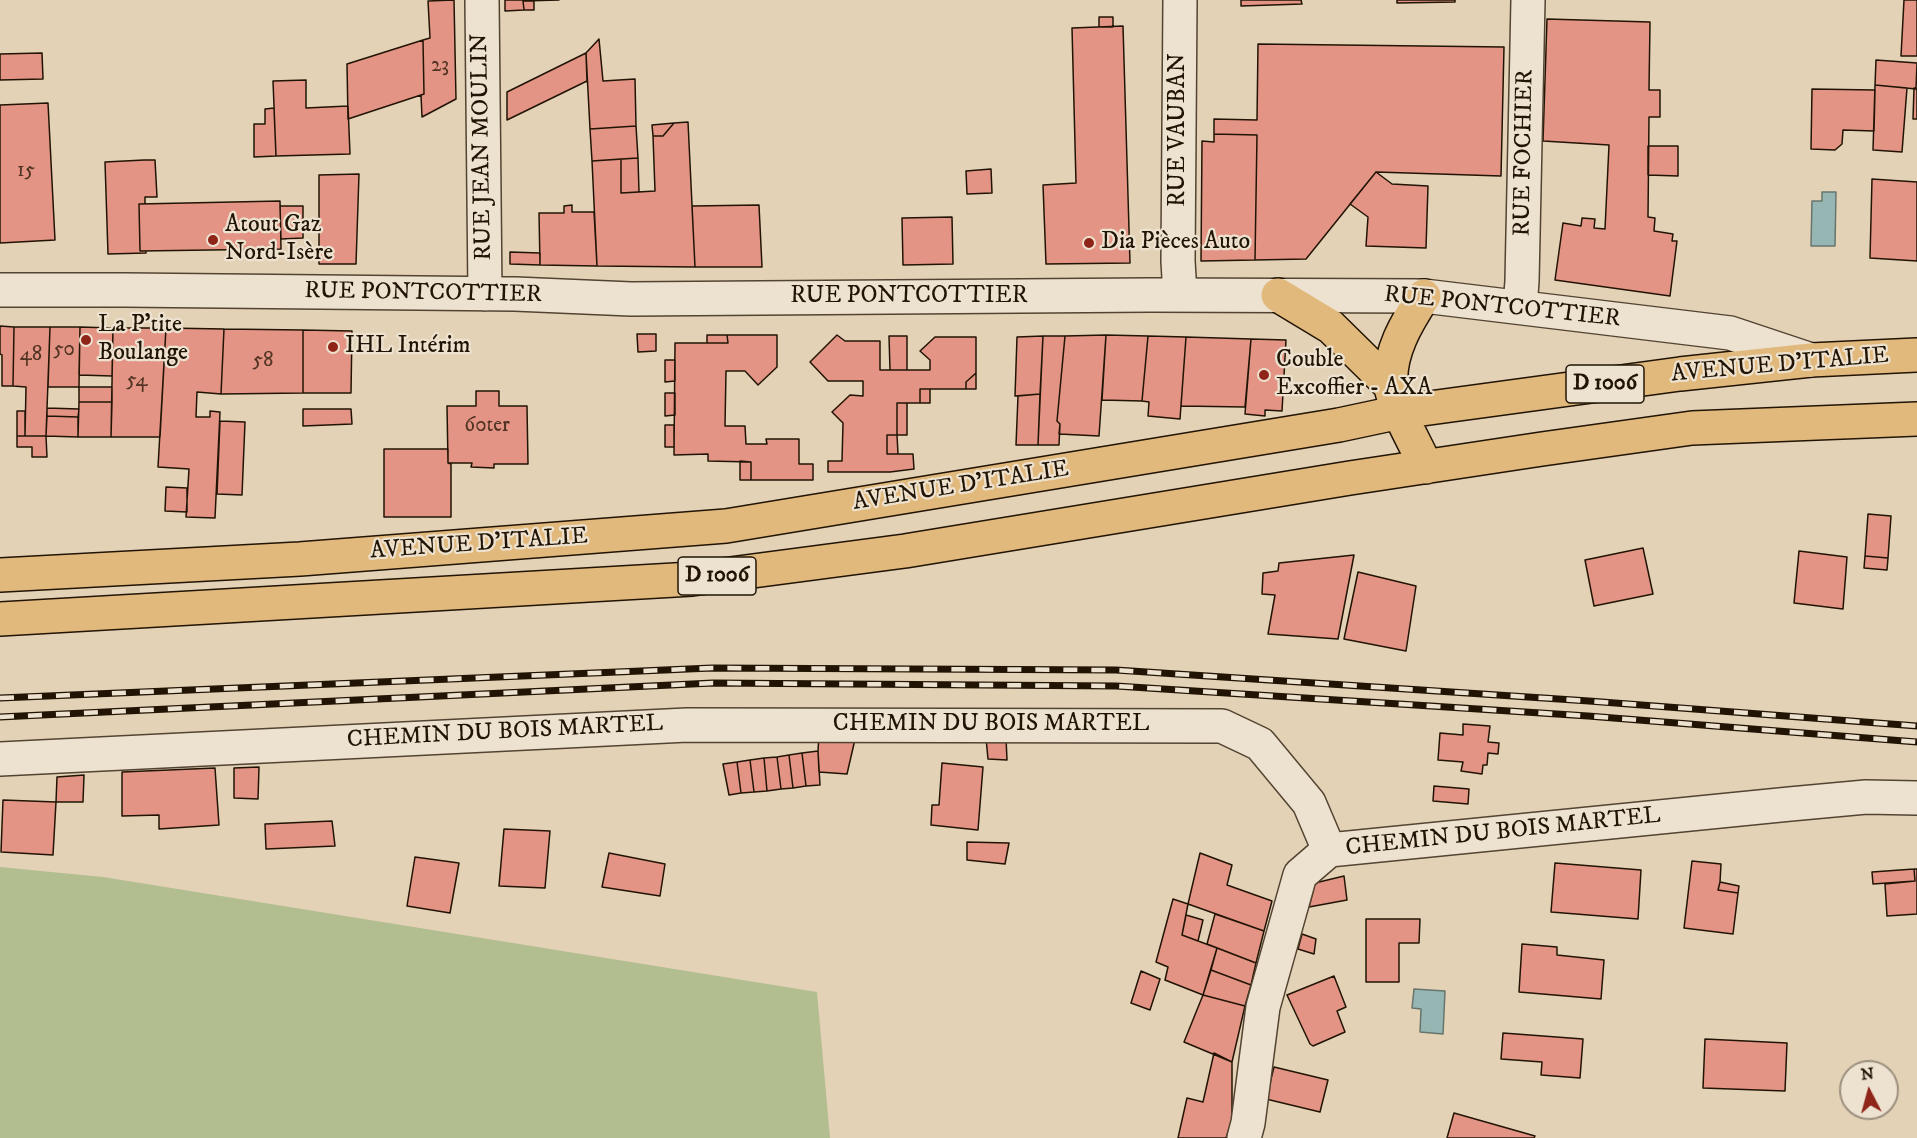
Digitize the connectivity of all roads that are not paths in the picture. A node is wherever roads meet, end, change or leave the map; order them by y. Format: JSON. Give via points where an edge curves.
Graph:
{"nodes":[{"id":1,"x":482,"y":0,"type":"edge"},
{"id":2,"x":1180,"y":0,"type":"edge"},
{"id":3,"x":1528,"y":0,"type":"edge"},
{"id":4,"x":0,"y":291,"type":"edge"},
{"id":5,"x":485,"y":294,"type":"junction"},
{"id":6,"x":1180,"y":295,"type":"junction"},
{"id":7,"x":1278,"y":295,"type":"junction"},
{"id":8,"x":1424,"y":296,"type":"junction"},
{"id":9,"x":1520,"y":307,"type":"junction"},
{"id":10,"x":1917,"y":355,"type":"edge"},
{"id":11,"x":1811,"y":360,"type":"junction"},
{"id":12,"x":1395,"y":399,"type":"junction"},
{"id":13,"x":1917,"y":418,"type":"edge"},
{"id":14,"x":1426,"y":467,"type":"junction"},
{"id":15,"x":0,"y":575,"type":"edge"},
{"id":16,"x":0,"y":619,"type":"edge"},
{"id":17,"x":0,"y":759,"type":"edge"},
{"id":18,"x":1917,"y":798,"type":"edge"},
{"id":19,"x":1329,"y":850,"type":"junction"},
{"id":20,"x":1244,"y":1138,"type":"edge"}],
"edges":[{"from":1,"to":5,"type":"street","name":"RUE JEAN MOULIN"},
{"from":2,"to":6,"type":"street","name":"RUE VAUBAN"},
{"from":3,"to":9,"type":"street","name":"RUE FOCHIER"},
{"from":4,"to":5,"type":"street","name":"RUE PONTCOTTIER"},
{"from":5,"to":6,"type":"street","name":"RUE PONTCOTTIER","via":[[631,299]]},
{"from":6,"to":7,"type":"street","name":"RUE PONTCOTTIER"},
{"from":7,"to":8,"type":"street","name":"RUE PONTCOTTIER"},
{"from":7,"to":12,"type":"main road","via":[[1331,327]]},
{"from":8,"to":9,"type":"street","name":"RUE PONTCOTTIER"},
{"from":8,"to":12,"type":"main road","via":[[1404,327],[1393,358]]},
{"from":9,"to":11,"type":"street","name":"RUE PONTCOTTIER","via":[[1730,333]]},
{"from":10,"to":11,"type":"main road","name":"AVENUE D'ITALIE","number":"D 1006"},
{"from":11,"to":12,"type":"main road","name":"AVENUE D'ITALIE","number":"D 1006"},
{"from":12,"to":14,"type":"main road"},
{"from":12,"to":15,"type":"main road","name":"AVENUE D'ITALIE","number":"D 1006","via":[[1339,425],[726,526],[300,559]]},
{"from":13,"to":14,"type":"main road","name":"AVENUE D'ITALIE","number":"D 1006","via":[[1692,428]]},
{"from":14,"to":16,"type":"main road","name":"AVENUE D'ITALIE","number":"D 1006","via":[[905,551],[692,579]]},
{"from":17,"to":19,"type":"street","name":"CHEMIN DU BOIS MARTEL","via":[[687,725],[1222,726],[1260,744],[1309,803]]},
{"from":18,"to":19,"type":"street","name":"CHEMIN DU BOIS MARTEL","via":[[1866,797]]},
{"from":19,"to":20,"type":"street","via":[[1300,875],[1263,1007]]}]}
